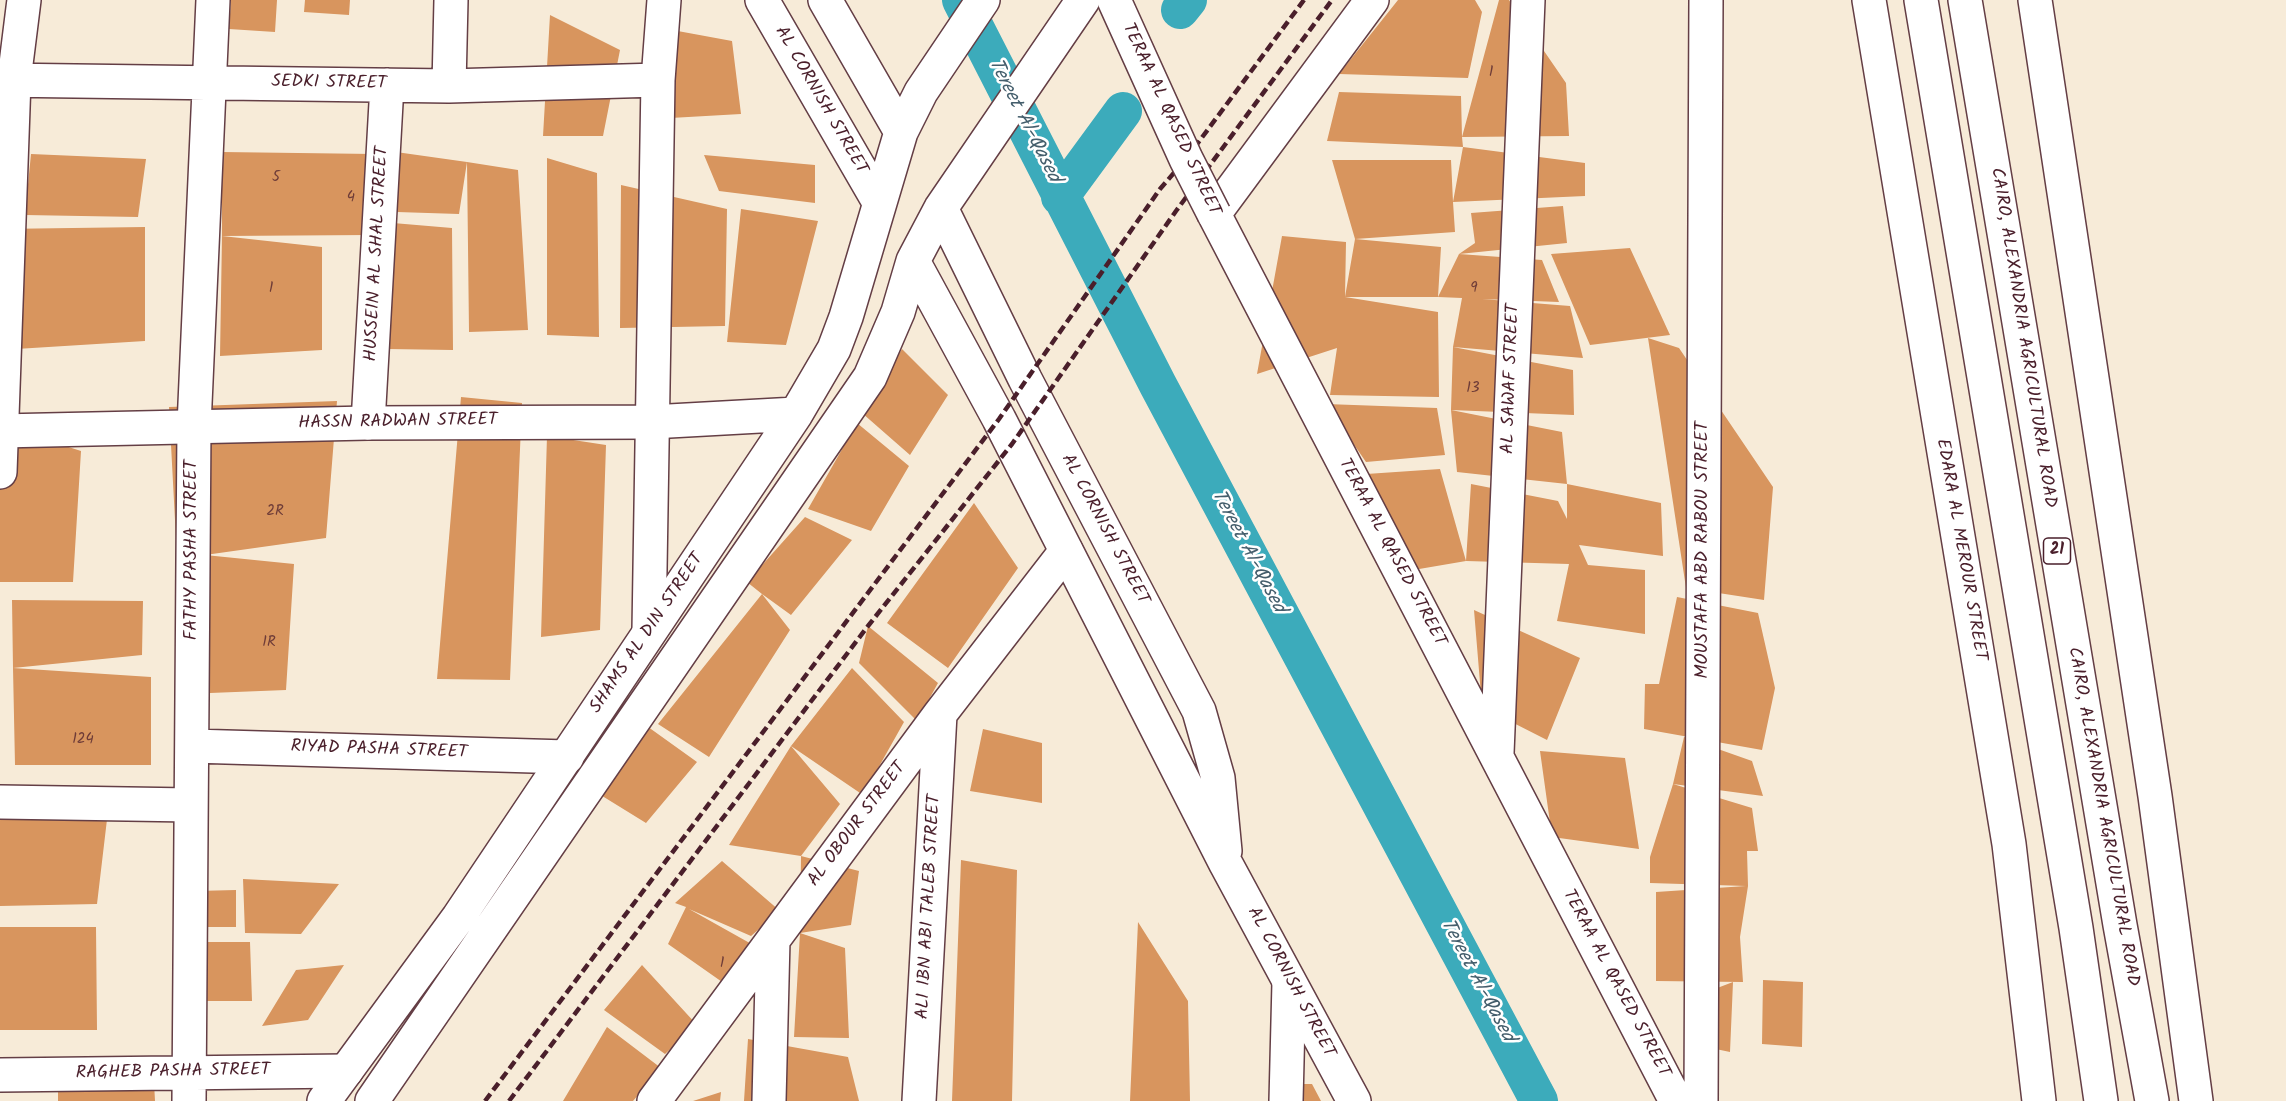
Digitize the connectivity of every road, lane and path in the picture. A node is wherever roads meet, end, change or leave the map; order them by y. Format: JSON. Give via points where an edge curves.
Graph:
{"nodes":[{"id":1,"x":24,"y":0,"type":"edge"},
{"id":2,"x":213,"y":0,"type":"edge"},
{"id":3,"x":452,"y":0,"type":"edge"},
{"id":4,"x":664,"y":0,"type":"edge"},
{"id":5,"x":762,"y":0,"type":"edge"},
{"id":6,"x":825,"y":0,"type":"edge"},
{"id":7,"x":982,"y":0,"type":"edge"},
{"id":8,"x":1083,"y":0,"type":"edge"},
{"id":9,"x":1114,"y":0,"type":"edge"},
{"id":10,"x":1372,"y":0,"type":"edge"},
{"id":11,"x":1528,"y":0,"type":"edge"},
{"id":12,"x":1706,"y":0,"type":"edge"},
{"id":13,"x":1869,"y":0,"type":"edge"},
{"id":14,"x":1921,"y":0,"type":"edge"},
{"id":15,"x":1965,"y":0,"type":"edge"},
{"id":16,"x":2035,"y":0,"type":"edge"},
{"id":17,"x":7,"y":80,"type":"edge"},
{"id":18,"x":658,"y":80,"type":"junction"},
{"id":19,"x":209,"y":83,"type":"junction"},
{"id":20,"x":387,"y":85,"type":"junction"},
{"id":21,"x":449,"y":86,"type":"junction"},
{"id":22,"x":901,"y":132,"type":"junction"},
{"id":23,"x":879,"y":202,"type":"junction"},
{"id":24,"x":941,"y":208,"type":"junction"},
{"id":25,"x":1214,"y":214,"type":"junction"},
{"id":26,"x":913,"y":261,"type":"junction"},
{"id":27,"x":796,"y":414,"type":"junction"},
{"id":28,"x":651,"y":422,"type":"junction"},
{"id":29,"x":368,"y":423,"type":"junction"},
{"id":30,"x":194,"y":426,"type":"junction"},
{"id":31,"x":1,"y":430,"type":"edge"},
{"id":32,"x":0,"y":472,"type":"edge"},
{"id":33,"x":1066,"y":551,"type":"junction"},
{"id":34,"x":649,"y":630,"type":"junction"},
{"id":35,"x":940,"y":714,"type":"junction"},
{"id":36,"x":192,"y":746,"type":"junction"},
{"id":37,"x":567,"y":757,"type":"junction"},
{"id":38,"x":1497,"y":758,"type":"junction"},
{"id":39,"x":0,"y":802,"type":"edge"},
{"id":40,"x":191,"y":805,"type":"junction"},
{"id":41,"x":1226,"y":864,"type":"junction"},
{"id":42,"x":458,"y":918,"type":"junction"},
{"id":43,"x":487,"y":935,"type":"junction"},
{"id":44,"x":773,"y":940,"type":"junction"},
{"id":45,"x":1289,"y":982,"type":"junction"},
{"id":46,"x":346,"y":1071,"type":"junction"},
{"id":47,"x":0,"y":1075,"type":"edge"},
{"id":48,"x":189,"y":1087,"type":"edge"},
{"id":49,"x":324,"y":1101,"type":"edge"},
{"id":50,"x":372,"y":1101,"type":"edge"},
{"id":51,"x":654,"y":1101,"type":"edge"},
{"id":52,"x":769,"y":1101,"type":"edge"},
{"id":53,"x":919,"y":1101,"type":"edge"},
{"id":54,"x":1286,"y":1101,"type":"edge"},
{"id":55,"x":1354,"y":1101,"type":"edge"},
{"id":56,"x":1676,"y":1101,"type":"edge"},
{"id":57,"x":1701,"y":1101,"type":"edge"},
{"id":58,"x":2039,"y":1101,"type":"edge"},
{"id":59,"x":2101,"y":1101,"type":"edge"},
{"id":60,"x":2152,"y":1101,"type":"edge"},
{"id":61,"x":2196,"y":1101,"type":"edge"}],
"edges":[{"from":1,"to":17,"type":"main road"},
{"from":2,"to":19,"type":"main road","name":"FATHY PASHA STREET"},
{"from":3,"to":21,"type":"main road"},
{"from":4,"to":18,"type":"main road"},
{"from":5,"to":23,"type":"main road","name":"AL CORNISH STREET"},
{"from":6,"to":22,"type":"main road"},
{"from":7,"to":22,"type":"main road","name":"SHAMS AL DIN STREET","via":[[921,92]]},
{"from":8,"to":24,"type":"main road","name":"SHAMS AL DIN STREET"},
{"from":9,"to":25,"type":"main road","name":"TERAA AL QASED STREET","bridge":true},
{"from":10,"to":25,"type":"main road"},
{"from":11,"to":38,"type":"main road","name":"AL SAWAF STREET"},
{"from":12,"to":57,"type":"main road","name":"MOUSTAFA ABD RABOU STREET"},
{"from":13,"to":58,"type":"main road","name":"EDARA AL MEROUR STREET","via":[[2007,833]]},
{"from":14,"to":59,"type":"main road","via":[[2076,928]]},
{"from":15,"to":60,"type":"main road","name":"CAIRO, ALEXANDRIA AGRICULTURAL ROAD","number":"21"},
{"from":16,"to":61,"type":"main road","via":[[2155,796]]},
{"from":17,"to":19,"type":"main road","name":"SEDKI STREET"},
{"from":17,"to":31,"type":"main road"},
{"from":18,"to":21,"type":"main road","name":"SEDKI STREET"},
{"from":18,"to":28,"type":"main road"},
{"from":19,"to":20,"type":"main road","name":"SEDKI STREET"},
{"from":19,"to":30,"type":"main road","name":"FATHY PASHA STREET"},
{"from":20,"to":21,"type":"main road","name":"SEDKI STREET"},
{"from":20,"to":29,"type":"main road","name":"HUSSEIN AL SHAL STREET"},
{"from":22,"to":23,"type":"main road","name":"SHAMS AL DIN STREET"},
{"from":23,"to":27,"type":"main road","name":"SHAMS AL DIN STREET","via":[[834,349]]},
{"from":24,"to":26,"type":"main road","name":"SHAMS AL DIN STREET"},
{"from":24,"to":41,"type":"main road","name":"AL CORNISH STREET","via":[[1025,378],[1200,711],[1218,778]]},
{"from":25,"to":38,"type":"main road","name":"TERAA AL QASED STREET"},
{"from":26,"to":33,"type":"main road","name":"AL CORNISH STREET"},
{"from":26,"to":43,"type":"main road","name":"SHAMS AL DIN STREET","via":[[898,312],[870,377]]},
{"from":27,"to":28,"type":"main road","name":"HASSN RADWAN STREET"},
{"from":27,"to":34,"type":"main road","name":"SHAMS AL DIN STREET"},
{"from":28,"to":29,"type":"main road","name":"HASSN RADWAN STREET"},
{"from":28,"to":34,"type":"main road"},
{"from":29,"to":30,"type":"main road","name":"HASSN RADWAN STREET"},
{"from":30,"to":31,"type":"main road","name":"HASSN RADWAN STREET"},
{"from":30,"to":36,"type":"main road","name":"FATHY PASHA STREET"},
{"from":31,"to":32,"type":"main road"},
{"from":33,"to":35,"type":"main road","name":"AL OBOUR STREET"},
{"from":33,"to":41,"type":"main road","name":"AL CORNISH STREET"},
{"from":34,"to":37,"type":"main road","name":"SHAMS AL DIN STREET"},
{"from":35,"to":44,"type":"main road","name":"AL OBOUR STREET"},
{"from":35,"to":53,"type":"main road","name":"ALI IBN ABI TALEB STREET"},
{"from":36,"to":37,"type":"main road","name":"RIYAD PASHA STREET"},
{"from":36,"to":40,"type":"main road","name":"FATHY PASHA STREET"},
{"from":37,"to":42,"type":"main road","name":"SHAMS AL DIN STREET"},
{"from":38,"to":56,"type":"main road","name":"TERAA AL QASED STREET"},
{"from":39,"to":40,"type":"main road"},
{"from":40,"to":48,"type":"main road","name":"FATHY PASHA STREET"},
{"from":41,"to":45,"type":"main road","name":"AL CORNISH STREET"},
{"from":42,"to":43,"type":"main road"},
{"from":42,"to":46,"type":"main road","name":"SHAMS AL DIN STREET"},
{"from":43,"to":50,"type":"main road","name":"SHAMS AL DIN STREET"},
{"from":44,"to":51,"type":"main road","name":"AL OBOUR STREET"},
{"from":44,"to":52,"type":"main road"},
{"from":45,"to":54,"type":"main road"},
{"from":45,"to":55,"type":"main road","name":"AL CORNISH STREET"},
{"from":46,"to":48,"type":"main road","name":"RAGHEB PASHA STREET"},
{"from":46,"to":49,"type":"main road","name":"SHAMS AL DIN STREET"},
{"from":47,"to":48,"type":"main road","name":"RAGHEB PASHA STREET"}]}
